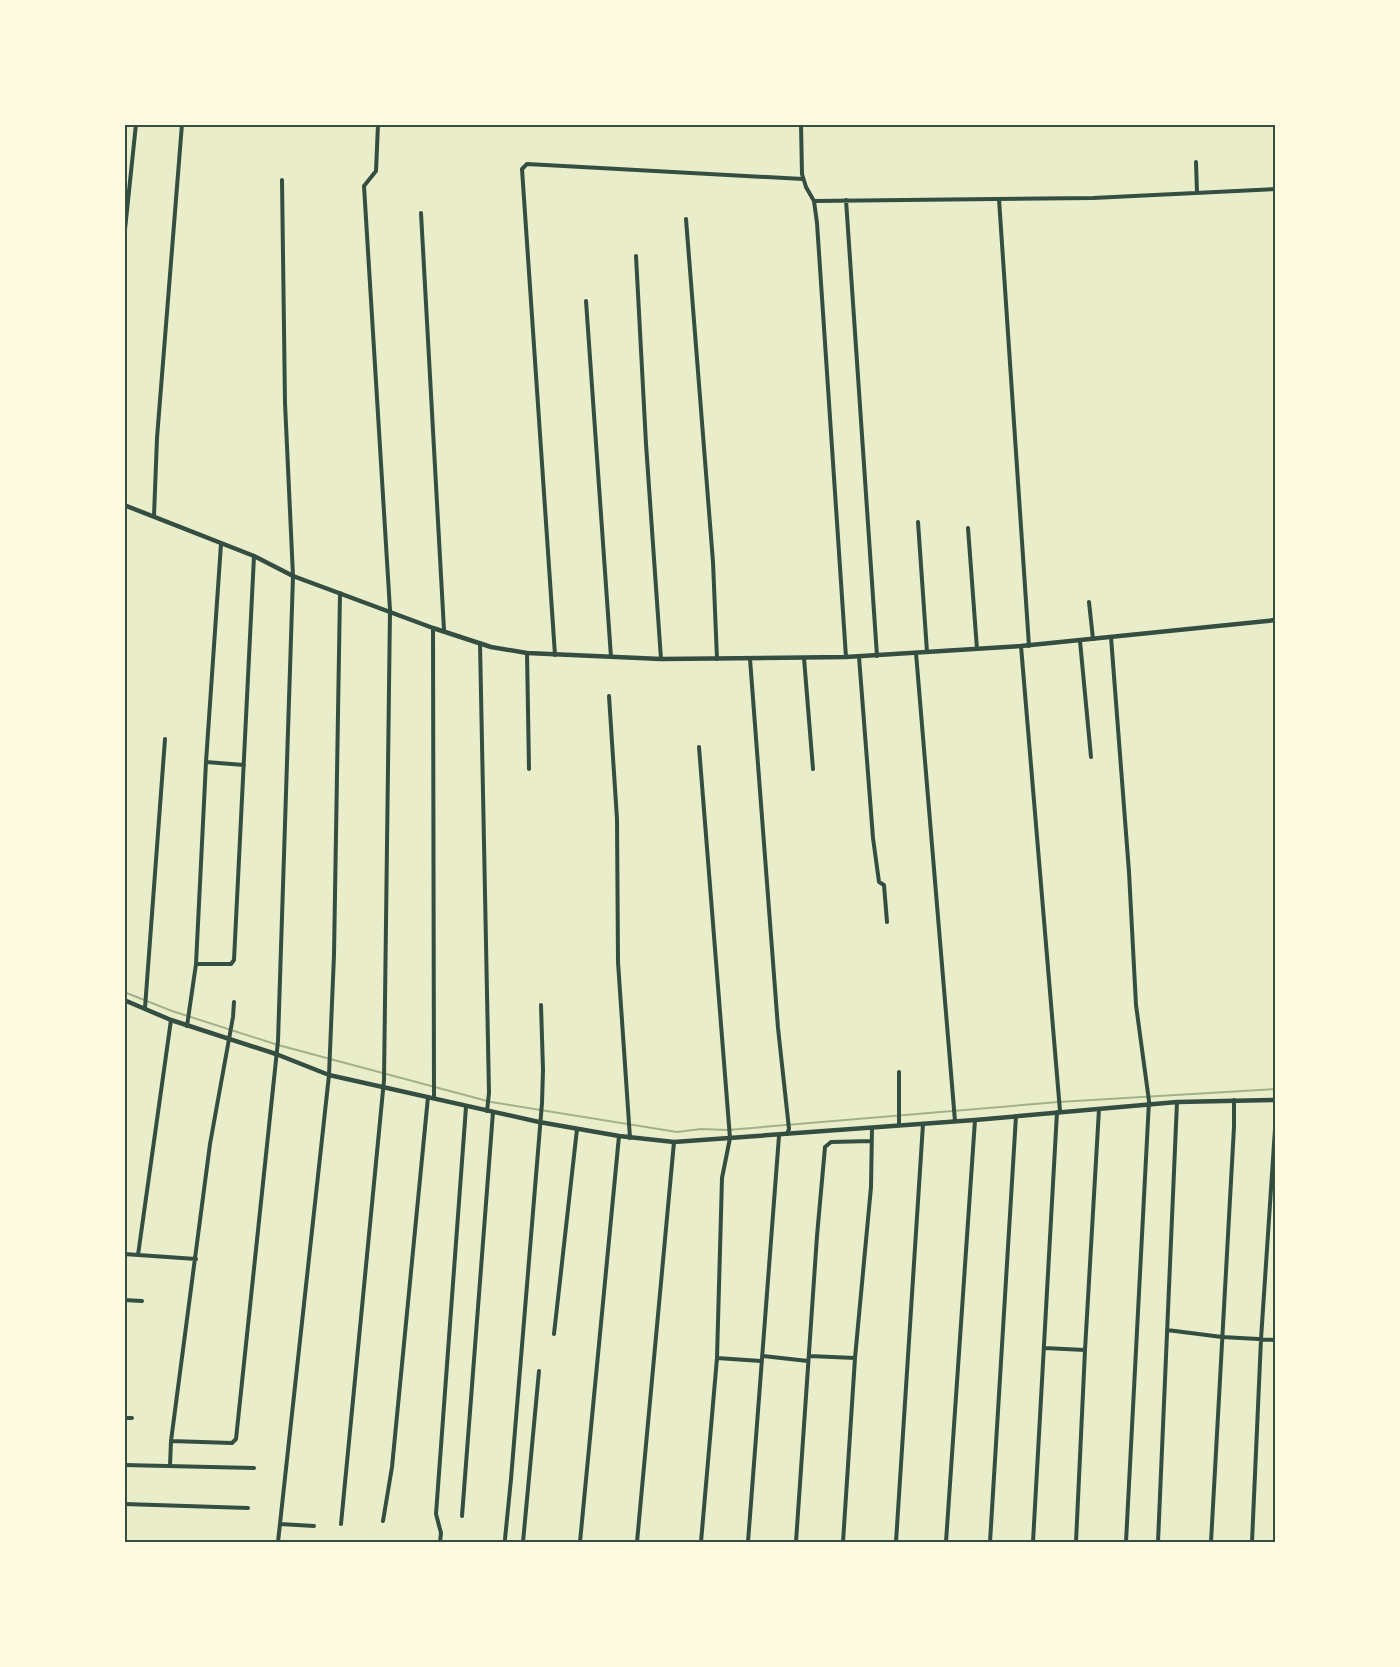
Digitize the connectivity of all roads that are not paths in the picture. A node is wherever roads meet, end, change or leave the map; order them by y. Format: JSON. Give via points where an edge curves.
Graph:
{"nodes":[{"id":1,"x":136,"y":124,"type":"edge"},
{"id":2,"x":182,"y":124,"type":"edge"},
{"id":3,"x":378,"y":124,"type":"edge"},
{"id":4,"x":801,"y":124,"type":"edge"},
{"id":5,"x":1196,"y":162,"type":"dead end"},
{"id":6,"x":803,"y":179,"type":"junction"},
{"id":7,"x":282,"y":180,"type":"dead end"},
{"id":8,"x":1275,"y":189,"type":"edge"},
{"id":9,"x":1197,"y":193,"type":"junction"},
{"id":10,"x":999,"y":198,"type":"junction"},
{"id":11,"x":846,"y":200,"type":"junction"},
{"id":12,"x":814,"y":201,"type":"junction"},
{"id":13,"x":421,"y":213,"type":"dead end"},
{"id":14,"x":686,"y":219,"type":"dead end"},
{"id":15,"x":124,"y":239,"type":"edge"},
{"id":16,"x":636,"y":255,"type":"dead end"},
{"id":17,"x":586,"y":301,"type":"dead end"},
{"id":18,"x":124,"y":505,"type":"edge"},
{"id":19,"x":154,"y":516,"type":"junction"},
{"id":20,"x":918,"y":522,"type":"dead end"},
{"id":21,"x":968,"y":528,"type":"dead end"},
{"id":22,"x":221,"y":544,"type":"junction"},
{"id":23,"x":254,"y":556,"type":"junction"},
{"id":24,"x":293,"y":576,"type":"junction"},
{"id":25,"x":340,"y":592,"type":"junction"},
{"id":26,"x":1089,"y":602,"type":"dead end"},
{"id":27,"x":390,"y":610,"type":"junction"},
{"id":28,"x":1275,"y":620,"type":"edge"},
{"id":29,"x":433,"y":628,"type":"junction"},
{"id":30,"x":444,"y":630,"type":"junction"},
{"id":31,"x":1111,"y":637,"type":"junction"},
{"id":32,"x":1093,"y":639,"type":"junction"},
{"id":33,"x":1080,"y":640,"type":"junction"},
{"id":34,"x":480,"y":644,"type":"junction"},
{"id":35,"x":1021,"y":646,"type":"junction"},
{"id":36,"x":1029,"y":646,"type":"junction"},
{"id":37,"x":977,"y":650,"type":"junction"},
{"id":38,"x":927,"y":651,"type":"junction"},
{"id":39,"x":916,"y":652,"type":"junction"},
{"id":40,"x":527,"y":653,"type":"junction"},
{"id":41,"x":555,"y":654,"type":"junction"},
{"id":42,"x":877,"y":656,"type":"junction"},
{"id":43,"x":611,"y":657,"type":"junction"},
{"id":44,"x":846,"y":657,"type":"junction"},
{"id":45,"x":859,"y":657,"type":"junction"},
{"id":46,"x":804,"y":658,"type":"junction"},
{"id":47,"x":661,"y":659,"type":"junction"},
{"id":48,"x":717,"y":659,"type":"junction"},
{"id":49,"x":750,"y":659,"type":"junction"},
{"id":50,"x":609,"y":696,"type":"dead end"},
{"id":51,"x":165,"y":739,"type":"dead end"},
{"id":52,"x":699,"y":747,"type":"dead end"},
{"id":53,"x":1091,"y":757,"type":"dead end"},
{"id":54,"x":206,"y":762,"type":"junction"},
{"id":55,"x":244,"y":765,"type":"junction"},
{"id":56,"x":529,"y":769,"type":"dead end"},
{"id":57,"x":813,"y":769,"type":"dead end"},
{"id":58,"x":887,"y":922,"type":"dead end"},
{"id":59,"x":196,"y":964,"type":"junction"},
{"id":60,"x":124,"y":1000,"type":"edge"},
{"id":61,"x":234,"y":1002,"type":"dead end"},
{"id":62,"x":541,"y":1005,"type":"dead end"},
{"id":63,"x":146,"y":1007,"type":"junction"},
{"id":64,"x":171,"y":1020,"type":"junction"},
{"id":65,"x":187,"y":1024,"type":"junction"},
{"id":66,"x":230,"y":1033,"type":"junction"},
{"id":67,"x":277,"y":1052,"type":"junction"},
{"id":68,"x":899,"y":1072,"type":"dead end"},
{"id":69,"x":329,"y":1075,"type":"junction"},
{"id":70,"x":384,"y":1087,"type":"junction"},
{"id":71,"x":434,"y":1095,"type":"junction"},
{"id":72,"x":428,"y":1097,"type":"junction"},
{"id":73,"x":1234,"y":1100,"type":"junction"},
{"id":74,"x":1275,"y":1100,"type":"edge"},
{"id":75,"x":1177,"y":1102,"type":"junction"},
{"id":76,"x":1149,"y":1103,"type":"junction"},
{"id":77,"x":466,"y":1107,"type":"junction"},
{"id":78,"x":1099,"y":1108,"type":"junction"},
{"id":79,"x":1059,"y":1110,"type":"junction"},
{"id":80,"x":490,"y":1111,"type":"junction"},
{"id":81,"x":1275,"y":1114,"type":"edge"},
{"id":82,"x":1016,"y":1116,"type":"junction"},
{"id":83,"x":955,"y":1119,"type":"junction"},
{"id":84,"x":975,"y":1120,"type":"junction"},
{"id":85,"x":539,"y":1122,"type":"junction"},
{"id":86,"x":899,"y":1124,"type":"junction"},
{"id":87,"x":923,"y":1124,"type":"junction"},
{"id":88,"x":872,"y":1128,"type":"junction"},
{"id":89,"x":577,"y":1129,"type":"junction"},
{"id":90,"x":788,"y":1132,"type":"junction"},
{"id":91,"x":629,"y":1135,"type":"junction"},
{"id":92,"x":620,"y":1136,"type":"junction"},
{"id":93,"x":730,"y":1136,"type":"junction"},
{"id":94,"x":779,"y":1136,"type":"junction"},
{"id":95,"x":871,"y":1141,"type":"junction"},
{"id":96,"x":674,"y":1142,"type":"junction"},
{"id":97,"x":124,"y":1254,"type":"edge"},
{"id":98,"x":138,"y":1255,"type":"junction"},
{"id":99,"x":196,"y":1259,"type":"junction"},
{"id":100,"x":124,"y":1300,"type":"edge"},
{"id":101,"x":142,"y":1301,"type":"dead end"},
{"id":102,"x":1167,"y":1330,"type":"junction"},
{"id":103,"x":554,"y":1334,"type":"dead end"},
{"id":104,"x":1222,"y":1337,"type":"junction"},
{"id":105,"x":1261,"y":1339,"type":"junction"},
{"id":106,"x":1275,"y":1340,"type":"edge"},
{"id":107,"x":1044,"y":1348,"type":"junction"},
{"id":108,"x":1086,"y":1350,"type":"junction"},
{"id":109,"x":717,"y":1358,"type":"junction"},
{"id":110,"x":762,"y":1358,"type":"junction"},
{"id":111,"x":808,"y":1358,"type":"junction"},
{"id":112,"x":855,"y":1358,"type":"junction"},
{"id":113,"x":539,"y":1371,"type":"dead end"},
{"id":114,"x":124,"y":1418,"type":"edge"},
{"id":115,"x":132,"y":1418,"type":"dead end"},
{"id":116,"x":171,"y":1441,"type":"junction"},
{"id":117,"x":124,"y":1465,"type":"edge"},
{"id":118,"x":170,"y":1466,"type":"junction"},
{"id":119,"x":254,"y":1468,"type":"dead end"},
{"id":120,"x":124,"y":1504,"type":"edge"},
{"id":121,"x":248,"y":1508,"type":"dead end"},
{"id":122,"x":462,"y":1516,"type":"dead end"},
{"id":123,"x":383,"y":1521,"type":"dead end"},
{"id":124,"x":280,"y":1524,"type":"junction"},
{"id":125,"x":341,"y":1524,"type":"dead end"},
{"id":126,"x":314,"y":1526,"type":"dead end"},
{"id":127,"x":504,"y":1539,"type":"dead end"},
{"id":128,"x":278,"y":1542,"type":"edge"},
{"id":129,"x":440,"y":1542,"type":"edge"},
{"id":130,"x":523,"y":1542,"type":"edge"},
{"id":131,"x":580,"y":1542,"type":"edge"},
{"id":132,"x":637,"y":1542,"type":"edge"},
{"id":133,"x":701,"y":1542,"type":"edge"},
{"id":134,"x":748,"y":1542,"type":"edge"},
{"id":135,"x":796,"y":1542,"type":"edge"},
{"id":136,"x":843,"y":1542,"type":"edge"},
{"id":137,"x":897,"y":1542,"type":"edge"},
{"id":138,"x":946,"y":1542,"type":"edge"},
{"id":139,"x":990,"y":1542,"type":"edge"},
{"id":140,"x":1033,"y":1542,"type":"edge"},
{"id":141,"x":1077,"y":1542,"type":"edge"},
{"id":142,"x":1126,"y":1542,"type":"edge"},
{"id":143,"x":1158,"y":1542,"type":"edge"},
{"id":144,"x":1211,"y":1542,"type":"edge"},
{"id":145,"x":1252,"y":1542,"type":"edge"}],
"edges":[{"from":1,"to":15,"type":"street"},
{"from":2,"to":19,"type":"street"},
{"from":3,"to":27,"type":"street","via":[[376,171],[364,186]]},
{"from":4,"to":6,"type":"street"},
{"from":5,"to":9,"type":"street"},
{"from":6,"to":12,"type":"street"},
{"from":6,"to":41,"type":"street","via":[[527,164],[522,169]]},
{"from":7,"to":24,"type":"street","via":[[285,403]]},
{"from":8,"to":9,"type":"street"},
{"from":9,"to":10,"type":"street"},
{"from":10,"to":11,"type":"street"},
{"from":10,"to":36,"type":"street"},
{"from":11,"to":12,"type":"street"},
{"from":11,"to":42,"type":"street"},
{"from":12,"to":44,"type":"street"},
{"from":13,"to":30,"type":"street"},
{"from":14,"to":48,"type":"street"},
{"from":16,"to":47,"type":"street"},
{"from":17,"to":43,"type":"street"},
{"from":18,"to":19,"type":"street"},
{"from":19,"to":22,"type":"street"},
{"from":20,"to":38,"type":"street"},
{"from":21,"to":37,"type":"street"},
{"from":22,"to":23,"type":"street"},
{"from":22,"to":54,"type":"street"},
{"from":23,"to":24,"type":"street"},
{"from":23,"to":55,"type":"street"},
{"from":24,"to":25,"type":"street"},
{"from":24,"to":67,"type":"street"},
{"from":25,"to":27,"type":"street"},
{"from":25,"to":69,"type":"street"},
{"from":26,"to":32,"type":"street"},
{"from":27,"to":29,"type":"street"},
{"from":27,"to":70,"type":"street"},
{"from":28,"to":31,"type":"street"},
{"from":29,"to":30,"type":"street"},
{"from":29,"to":71,"type":"street"},
{"from":30,"to":34,"type":"street"},
{"from":31,"to":32,"type":"street"},
{"from":31,"to":76,"type":"street","via":[[1130,872],[1136,1005]]},
{"from":32,"to":33,"type":"street"},
{"from":33,"to":36,"type":"street"},
{"from":33,"to":53,"type":"street"},
{"from":34,"to":40,"type":"street"},
{"from":34,"to":80,"type":"street"},
{"from":35,"to":36,"type":"street"},
{"from":35,"to":37,"type":"street"},
{"from":35,"to":79,"type":"street"},
{"from":37,"to":38,"type":"street"},
{"from":38,"to":39,"type":"street"},
{"from":39,"to":42,"type":"street"},
{"from":39,"to":83,"type":"street"},
{"from":40,"to":41,"type":"street"},
{"from":40,"to":56,"type":"street"},
{"from":41,"to":43,"type":"street"},
{"from":42,"to":45,"type":"street"},
{"from":43,"to":47,"type":"street"},
{"from":44,"to":45,"type":"street"},
{"from":44,"to":46,"type":"street"},
{"from":45,"to":58,"type":"street","via":[[873,838],[879,882],[884,885]]},
{"from":46,"to":49,"type":"street"},
{"from":46,"to":57,"type":"street"},
{"from":47,"to":48,"type":"street"},
{"from":48,"to":49,"type":"street"},
{"from":49,"to":90,"type":"street"},
{"from":50,"to":91,"type":"street","via":[[617,819],[618,962]]},
{"from":51,"to":63,"type":"street"},
{"from":52,"to":93,"type":"street"},
{"from":54,"to":55,"type":"street"},
{"from":54,"to":59,"type":"street"},
{"from":55,"to":59,"type":"street","via":[[234,960],[231,964]]},
{"from":59,"to":65,"type":"street"},
{"from":60,"to":63,"type":"street"},
{"from":61,"to":66,"type":"street"},
{"from":62,"to":85,"type":"street","via":[[543,1070]]},
{"from":63,"to":64,"type":"street"},
{"from":64,"to":65,"type":"street"},
{"from":64,"to":98,"type":"street"},
{"from":65,"to":66,"type":"street"},
{"from":66,"to":67,"type":"street"},
{"from":66,"to":99,"type":"street","via":[[210,1144]]},
{"from":67,"to":69,"type":"street"},
{"from":67,"to":116,"type":"street","via":[[236,1439],[232,1443]]},
{"from":68,"to":86,"type":"street"},
{"from":69,"to":70,"type":"street"},
{"from":69,"to":124,"type":"street"},
{"from":70,"to":72,"type":"street"},
{"from":70,"to":125,"type":"street"},
{"from":71,"to":72,"type":"street"},
{"from":71,"to":77,"type":"street"},
{"from":72,"to":123,"type":"street","via":[[392,1467]]},
{"from":73,"to":74,"type":"street"},
{"from":73,"to":75,"type":"street"},
{"from":73,"to":104,"type":"street"},
{"from":75,"to":76,"type":"street"},
{"from":75,"to":102,"type":"street"},
{"from":76,"to":78,"type":"street"},
{"from":76,"to":142,"type":"street"},
{"from":77,"to":80,"type":"street"},
{"from":77,"to":129,"type":"street","via":[[436,1514]]},
{"from":78,"to":79,"type":"street"},
{"from":78,"to":108,"type":"street"},
{"from":79,"to":82,"type":"street"},
{"from":79,"to":107,"type":"street"},
{"from":80,"to":85,"type":"street"},
{"from":80,"to":122,"type":"street"},
{"from":81,"to":105,"type":"street"},
{"from":82,"to":84,"type":"street"},
{"from":82,"to":139,"type":"street"},
{"from":83,"to":84,"type":"street"},
{"from":83,"to":87,"type":"street"},
{"from":84,"to":138,"type":"street"},
{"from":85,"to":89,"type":"street"},
{"from":85,"to":127,"type":"street"},
{"from":86,"to":87,"type":"street"},
{"from":86,"to":88,"type":"street"},
{"from":87,"to":137,"type":"street"},
{"from":88,"to":90,"type":"street"},
{"from":88,"to":95,"type":"street"},
{"from":89,"to":92,"type":"street"},
{"from":89,"to":103,"type":"street"},
{"from":90,"to":94,"type":"street"},
{"from":91,"to":92,"type":"street"},
{"from":91,"to":96,"type":"street"},
{"from":92,"to":131,"type":"street"},
{"from":93,"to":94,"type":"street"},
{"from":93,"to":96,"type":"street"},
{"from":93,"to":109,"type":"street","via":[[722,1178]]},
{"from":94,"to":110,"type":"street"},
{"from":95,"to":111,"type":"street","via":[[831,1142],[825,1147]]},
{"from":95,"to":112,"type":"street","via":[[871,1187]]},
{"from":96,"to":132,"type":"street"},
{"from":97,"to":98,"type":"street"},
{"from":98,"to":99,"type":"street"},
{"from":99,"to":116,"type":"street"},
{"from":100,"to":101,"type":"street"},
{"from":102,"to":104,"type":"street"},
{"from":102,"to":143,"type":"street"},
{"from":104,"to":105,"type":"street"},
{"from":104,"to":144,"type":"street"},
{"from":105,"to":106,"type":"street"},
{"from":105,"to":145,"type":"street"},
{"from":107,"to":108,"type":"street"},
{"from":107,"to":140,"type":"street"},
{"from":108,"to":141,"type":"street"},
{"from":109,"to":110,"type":"street"},
{"from":109,"to":133,"type":"street"},
{"from":110,"to":111,"type":"street"},
{"from":110,"to":134,"type":"street"},
{"from":111,"to":112,"type":"street"},
{"from":111,"to":135,"type":"street"},
{"from":112,"to":136,"type":"street"},
{"from":113,"to":130,"type":"street"},
{"from":114,"to":115,"type":"street"},
{"from":116,"to":118,"type":"street"},
{"from":117,"to":118,"type":"street"},
{"from":118,"to":119,"type":"street"},
{"from":120,"to":121,"type":"street"},
{"from":124,"to":126,"type":"street"},
{"from":124,"to":128,"type":"street"}]}
